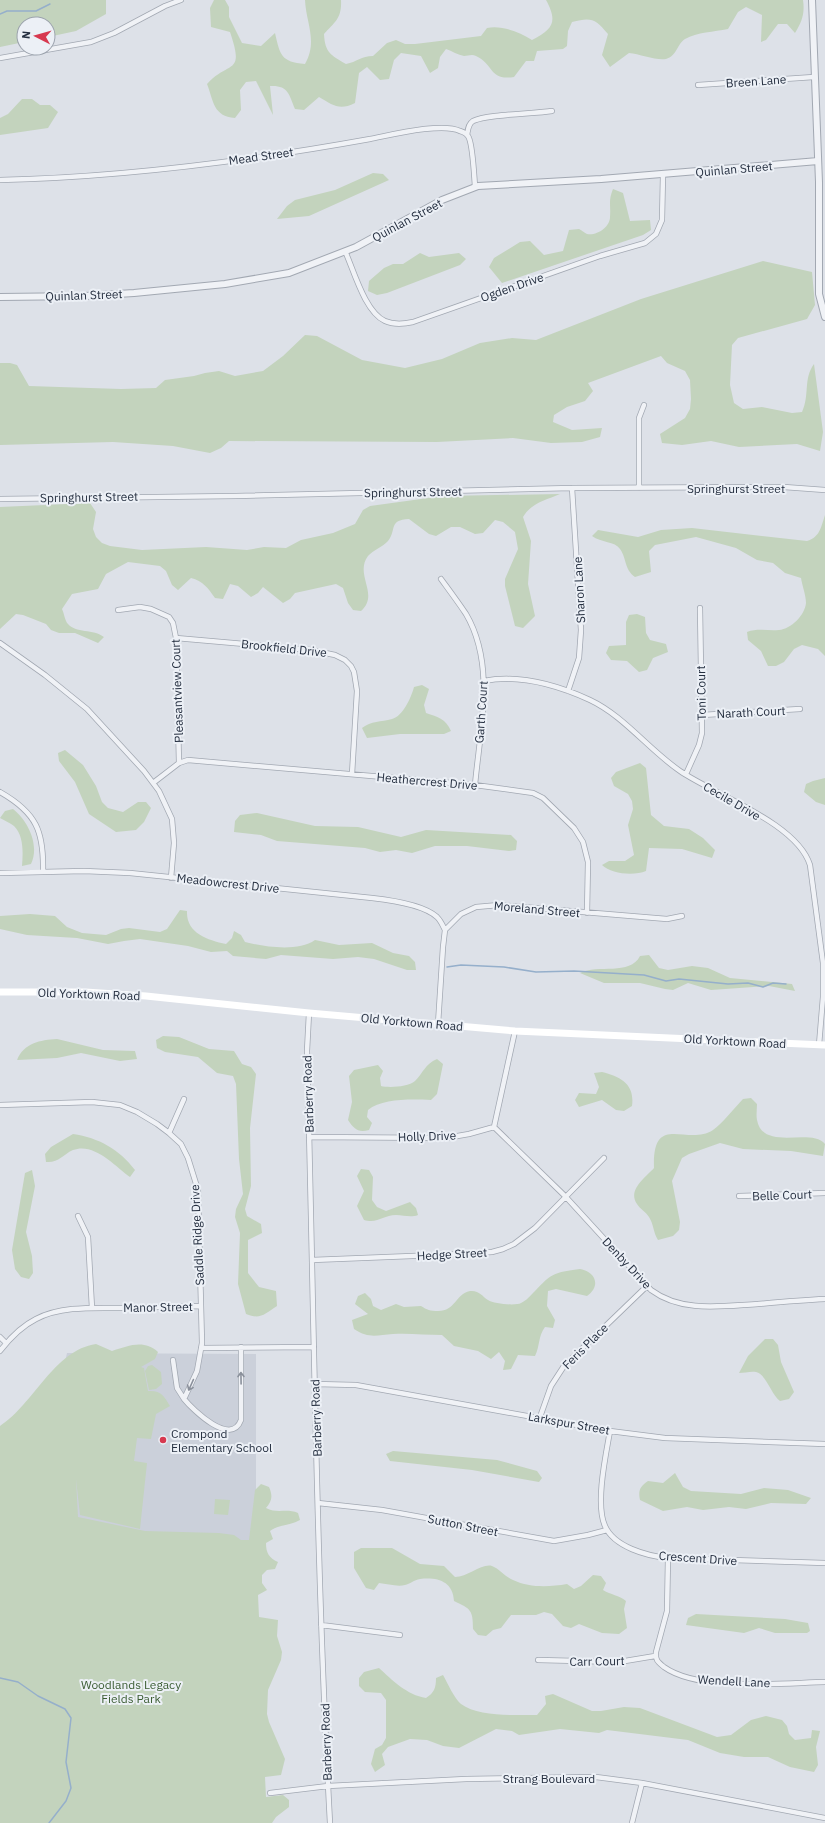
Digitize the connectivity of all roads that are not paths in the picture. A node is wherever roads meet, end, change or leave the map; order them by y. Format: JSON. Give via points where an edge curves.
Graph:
{"nodes":[{"id":1,"x":181,"y":0,"type":"edge"},
{"id":2,"x":812,"y":0,"type":"edge"},
{"id":3,"x":0,"y":58,"type":"edge"},
{"id":4,"x":814,"y":77,"type":"junction"},
{"id":5,"x":698,"y":85,"type":"dead end"},
{"id":6,"x":552,"y":111,"type":"dead end"},
{"id":7,"x":467,"y":135,"type":"junction"},
{"id":8,"x":818,"y":161,"type":"junction"},
{"id":9,"x":663,"y":175,"type":"junction"},
{"id":10,"x":0,"y":180,"type":"edge"},
{"id":11,"x":822,"y":182,"type":"edge"},
{"id":12,"x":475,"y":186,"type":"junction"},
{"id":13,"x":345,"y":251,"type":"junction"},
{"id":14,"x":0,"y":297,"type":"edge"},
{"id":15,"x":825,"y":317,"type":"edge"},
{"id":16,"x":644,"y":405,"type":"dead end"},
{"id":17,"x":572,"y":488,"type":"junction"},
{"id":18,"x":639,"y":488,"type":"junction"},
{"id":19,"x":825,"y":490,"type":"edge"},
{"id":20,"x":0,"y":499,"type":"edge"},
{"id":21,"x":441,"y":578,"type":"dead end"},
{"id":22,"x":700,"y":608,"type":"dead end"},
{"id":23,"x":118,"y":610,"type":"dead end"},
{"id":24,"x":176,"y":638,"type":"junction"},
{"id":25,"x":0,"y":643,"type":"edge"},
{"id":26,"x":484,"y":681,"type":"junction"},
{"id":27,"x":568,"y":691,"type":"junction"},
{"id":28,"x":800,"y":709,"type":"dead end"},
{"id":29,"x":702,"y":715,"type":"junction"},
{"id":30,"x":179,"y":763,"type":"junction"},
{"id":31,"x":352,"y":774,"type":"junction"},
{"id":32,"x":686,"y":774,"type":"junction"},
{"id":33,"x":153,"y":783,"type":"junction"},
{"id":34,"x":474,"y":784,"type":"junction"},
{"id":35,"x":0,"y":792,"type":"edge"},
{"id":36,"x":43,"y":872,"type":"junction"},
{"id":37,"x":0,"y":873,"type":"edge"},
{"id":38,"x":171,"y":878,"type":"junction"},
{"id":39,"x":587,"y":913,"type":"junction"},
{"id":40,"x":682,"y":916,"type":"dead end"},
{"id":41,"x":446,"y":930,"type":"junction"},
{"id":42,"x":0,"y":992,"type":"edge"},
{"id":43,"x":309,"y":1013,"type":"junction"},
{"id":44,"x":438,"y":1024,"type":"junction"},
{"id":45,"x":515,"y":1031,"type":"junction"},
{"id":46,"x":822,"y":1045,"type":"edge"},
{"id":47,"x":184,"y":1098,"type":"dead end"},
{"id":48,"x":0,"y":1105,"type":"edge"},
{"id":49,"x":494,"y":1127,"type":"junction"},
{"id":50,"x":169,"y":1133,"type":"junction"},
{"id":51,"x":309,"y":1137,"type":"junction"},
{"id":52,"x":604,"y":1158,"type":"dead end"},
{"id":53,"x":825,"y":1193,"type":"edge"},
{"id":54,"x":565,"y":1196,"type":"junction"},
{"id":55,"x":739,"y":1196,"type":"dead end"},
{"id":56,"x":78,"y":1216,"type":"dead end"},
{"id":57,"x":312,"y":1260,"type":"junction"},
{"id":58,"x":647,"y":1286,"type":"junction"},
{"id":59,"x":825,"y":1299,"type":"edge"},
{"id":60,"x":200,"y":1306,"type":"junction"},
{"id":61,"x":92,"y":1308,"type":"junction"},
{"id":62,"x":0,"y":1337,"type":"edge"},
{"id":63,"x":6,"y":1343,"type":"junction"},
{"id":64,"x":314,"y":1347,"type":"junction"},
{"id":65,"x":201,"y":1348,"type":"junction"},
{"id":66,"x":242,"y":1348,"type":"junction"},
{"id":67,"x":0,"y":1351,"type":"edge"},
{"id":68,"x":174,"y":1360,"type":"dead end"},
{"id":69,"x":315,"y":1384,"type":"junction"},
{"id":70,"x":184,"y":1399,"type":"junction"},
{"id":71,"x":540,"y":1418,"type":"junction"},
{"id":72,"x":610,"y":1430,"type":"junction"},
{"id":73,"x":825,"y":1444,"type":"edge"},
{"id":74,"x":318,"y":1503,"type":"junction"},
{"id":75,"x":607,"y":1530,"type":"junction"},
{"id":76,"x":668,"y":1558,"type":"junction"},
{"id":77,"x":825,"y":1563,"type":"edge"},
{"id":78,"x":321,"y":1625,"type":"junction"},
{"id":79,"x":400,"y":1635,"type":"dead end"},
{"id":80,"x":655,"y":1656,"type":"junction"},
{"id":81,"x":538,"y":1660,"type":"dead end"},
{"id":82,"x":825,"y":1682,"type":"edge"},
{"id":83,"x":642,"y":1783,"type":"junction"},
{"id":84,"x":328,"y":1786,"type":"junction"},
{"id":85,"x":270,"y":1793,"type":"dead end"},
{"id":86,"x":825,"y":1818,"type":"edge"},
{"id":87,"x":330,"y":1823,"type":"edge"},
{"id":88,"x":632,"y":1823,"type":"edge"}],
"edges":[{"from":1,"to":3,"type":"street","via":[[114,34],[91,42]]},
{"from":2,"to":4,"type":"street"},
{"from":4,"to":5,"type":"street","name":"Breen Lane"},
{"from":4,"to":8,"type":"street"},
{"from":6,"to":7,"type":"street","via":[[486,118],[468,126]]},
{"from":7,"to":10,"type":"street","name":"Mead Street","via":[[457,129],[420,130],[190,166],[59,178]]},
{"from":7,"to":12,"type":"street","via":[[470,140]]},
{"from":8,"to":9,"type":"street","name":"Quinlan Street"},
{"from":8,"to":11,"type":"street"},
{"from":9,"to":12,"type":"street","name":"Quinlan Street"},
{"from":9,"to":13,"type":"street","name":"Ogden Drive","via":[[662,220],[656,234],[645,243],[600,256],[413,322],[385,321],[370,307]]},
{"from":11,"to":15,"type":"street","via":[[818,294]]},
{"from":12,"to":13,"type":"street","name":"Quinlan Street","via":[[442,200]]},
{"from":13,"to":14,"type":"street","name":"Quinlan Street","via":[[289,273],[225,284],[92,296]]},
{"from":16,"to":18,"type":"street","via":[[639,418]]},
{"from":17,"to":18,"type":"street","name":"Springhurst Street"},
{"from":17,"to":20,"type":"street","name":"Springhurst Street"},
{"from":17,"to":27,"type":"street","name":"Sharon Lane","via":[[581,630],[579,658]]},
{"from":18,"to":19,"type":"street","name":"Springhurst Street","via":[[784,487]]},
{"from":21,"to":26,"type":"street","name":"Garth Court","via":[[466,615],[480,652]]},
{"from":22,"to":29,"type":"street","name":"Toni Court"},
{"from":23,"to":24,"type":"street","name":"Pleasantview Court","via":[[140,607],[162,612],[173,623]]},
{"from":24,"to":30,"type":"street","name":"Pleasantview Court"},
{"from":24,"to":31,"type":"street","name":"Brookfield Drive","via":[[318,651],[336,654],[345,660],[354,672],[357,691]]},
{"from":25,"to":33,"type":"street","via":[[87,709]]},
{"from":26,"to":27,"type":"street","name":"Cecile Drive","via":[[502,678],[523,680]]},
{"from":26,"to":34,"type":"street","name":"Garth Court"},
{"from":27,"to":32,"type":"street","name":"Cecile Drive","via":[[603,706],[659,755]]},
{"from":28,"to":29,"type":"street","name":"Narath Court"},
{"from":29,"to":32,"type":"street","name":"Toni Court","via":[[699,745]]},
{"from":30,"to":31,"type":"street","name":"Heathercrest Drive","via":[[188,760]]},
{"from":30,"to":33,"type":"street"},
{"from":31,"to":34,"type":"street","name":"Heathercrest Drive"},
{"from":32,"to":46,"type":"street","name":"Cecile Drive","via":[[785,833],[797,842],[807,855],[814,885],[823,963]]},
{"from":33,"to":38,"type":"street","via":[[172,819],[174,843]]},
{"from":34,"to":39,"type":"street","name":"Heathercrest Drive","via":[[533,793],[543,798],[574,828],[583,842],[588,857]]},
{"from":35,"to":36,"type":"street","via":[[22,808],[38,828],[44,848]]},
{"from":36,"to":37,"type":"street","name":"Meadowcrest Drive"},
{"from":36,"to":38,"type":"street","name":"Meadowcrest Drive","via":[[130,873]]},
{"from":38,"to":41,"type":"street","name":"Meadowcrest Drive","via":[[395,901],[437,917]]},
{"from":39,"to":40,"type":"street","name":"Moreland Street","via":[[667,919]]},
{"from":39,"to":41,"type":"street","name":"Moreland Street","via":[[485,905],[461,914]]},
{"from":41,"to":44,"type":"street"},
{"from":42,"to":43,"type":"main road","name":"Old Yorktown Road","via":[[85,992],[146,996]]},
{"from":43,"to":44,"type":"main road","name":"Old Yorktown Road"},
{"from":43,"to":51,"type":"street","name":"Barberry Road"},
{"from":44,"to":45,"type":"main road","name":"Old Yorktown Road"},
{"from":45,"to":46,"type":"main road","name":"Old Yorktown Road"},
{"from":45,"to":49,"type":"street"},
{"from":47,"to":50,"type":"street"},
{"from":48,"to":50,"type":"street","name":"Saddle Ridge Drive","via":[[102,1102],[137,1112]]},
{"from":49,"to":51,"type":"street","name":"Holly Drive","via":[[446,1138]]},
{"from":49,"to":54,"type":"street","name":"Denby Drive"},
{"from":50,"to":60,"type":"street","name":"Saddle Ridge Drive","via":[[181,1144],[198,1190]]},
{"from":51,"to":57,"type":"street","name":"Barberry Road"},
{"from":52,"to":54,"type":"street","name":"Hedge Street"},
{"from":53,"to":55,"type":"street","name":"Belle Court"},
{"from":54,"to":57,"type":"street","name":"Hedge Street","via":[[535,1228],[519,1240],[492,1252]]},
{"from":54,"to":58,"type":"street","name":"Denby Drive"},
{"from":56,"to":61,"type":"street","via":[[88,1237]]},
{"from":57,"to":64,"type":"street","name":"Barberry Road"},
{"from":58,"to":59,"type":"street","name":"Denby Drive","via":[[660,1297],[690,1306]]},
{"from":58,"to":71,"type":"street","name":"Feris Place","via":[[564,1366],[551,1386]]},
{"from":60,"to":61,"type":"street","name":"Manor Street"},
{"from":60,"to":65,"type":"street","name":"Manor Street"},
{"from":61,"to":63,"type":"street","name":"Manor Street","via":[[59,1311],[37,1318]]},
{"from":62,"to":63,"type":"street"},
{"from":63,"to":67,"type":"street","name":"Manor Street"},
{"from":64,"to":66,"type":"street"},
{"from":64,"to":69,"type":"street","name":"Barberry Road"},
{"from":65,"to":66,"type":"street"},
{"from":65,"to":70,"type":"street","name":"Manor Street","one_way":true,"via":[[197,1371]]},
{"from":70,"to":66,"type":"street","one_way":true,"via":[[199,1415],[220,1428],[237,1427],[241,1420]]},
{"from":68,"to":70,"type":"street","via":[[177,1388]]},
{"from":69,"to":71,"type":"street","name":"Larkspur Street","via":[[356,1385]]},
{"from":69,"to":74,"type":"street","name":"Barberry Road"},
{"from":71,"to":72,"type":"street","name":"Larkspur Street"},
{"from":72,"to":73,"type":"street","name":"Larkspur Street","via":[[665,1438]]},
{"from":72,"to":75,"type":"street","name":"Crescent Drive","via":[[601,1505],[602,1518]]},
{"from":74,"to":75,"type":"street","name":"Sutton Street","via":[[382,1510],[554,1541]]},
{"from":74,"to":78,"type":"street","name":"Barberry Road"},
{"from":75,"to":76,"type":"street","name":"Crescent Drive","via":[[619,1543]]},
{"from":76,"to":77,"type":"street","name":"Crescent Drive"},
{"from":76,"to":80,"type":"street","via":[[667,1611]]},
{"from":78,"to":79,"type":"street"},
{"from":78,"to":84,"type":"street","name":"Barberry Road"},
{"from":80,"to":81,"type":"street","name":"Carr Court","via":[[619,1662]]},
{"from":80,"to":82,"type":"street","name":"Wendell Lane","via":[[657,1662],[668,1670],[681,1676],[708,1682]]},
{"from":83,"to":84,"type":"street","name":"Strang Boulevard","via":[[579,1777],[466,1779]]},
{"from":83,"to":86,"type":"street","name":"Strang Boulevard"},
{"from":83,"to":88,"type":"street"},
{"from":84,"to":85,"type":"street","name":"Strang Boulevard"},
{"from":84,"to":87,"type":"street","name":"Barberry Road"}]}
